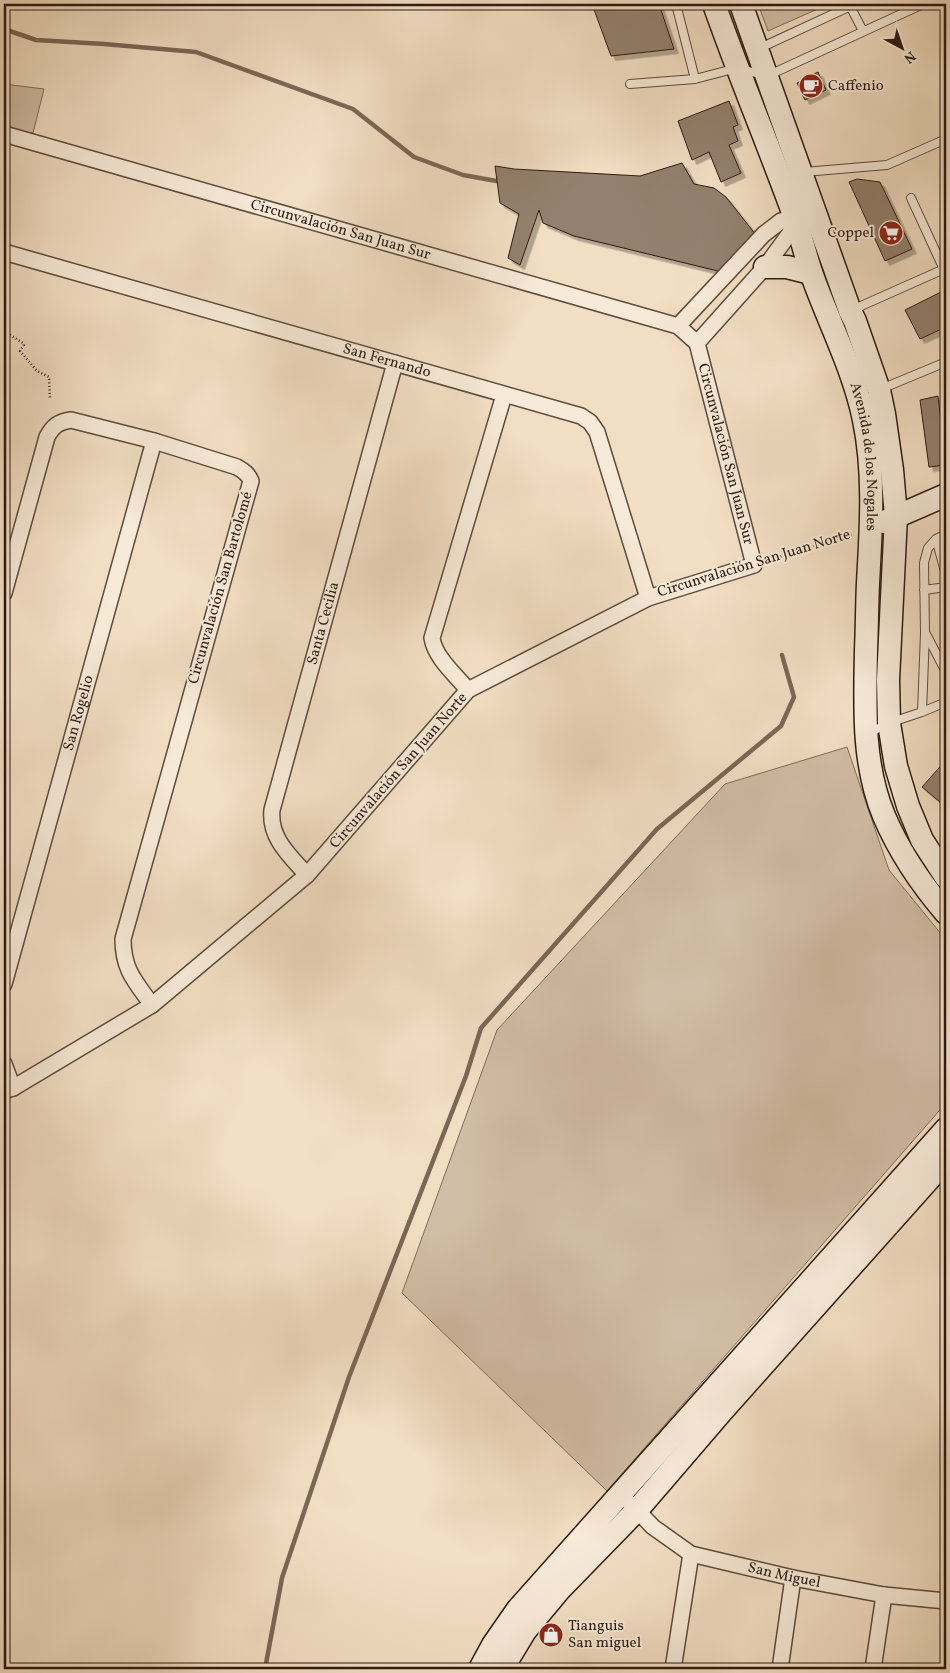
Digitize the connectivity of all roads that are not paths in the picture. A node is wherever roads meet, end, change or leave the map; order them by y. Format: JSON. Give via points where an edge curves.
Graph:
{"nodes":[{"id":1,"x":676,"y":4,"type":"edge"},
{"id":2,"x":714,"y":4,"type":"edge"},
{"id":3,"x":741,"y":4,"type":"edge"},
{"id":4,"x":923,"y":4,"type":"edge"},
{"id":5,"x":853,"y":5,"type":"edge"},
{"id":6,"x":863,"y":32,"type":"junction"},
{"id":7,"x":757,"y":49,"type":"junction"},
{"id":8,"x":737,"y":68,"type":"junction"},
{"id":9,"x":767,"y":76,"type":"junction"},
{"id":10,"x":695,"y":79,"type":"junction"},
{"id":11,"x":630,"y":84,"type":"dead end"},
{"id":12,"x":4,"y":134,"type":"edge"},
{"id":13,"x":946,"y":139,"type":"edge"},
{"id":14,"x":800,"y":172,"type":"junction"},
{"id":15,"x":911,"y":198,"type":"dead end"},
{"id":16,"x":795,"y":217,"type":"junction"},
{"id":17,"x":823,"y":235,"type":"junction"},
{"id":18,"x":4,"y":252,"type":"edge"},
{"id":19,"x":765,"y":267,"type":"junction"},
{"id":20,"x":945,"y":271,"type":"edge"},
{"id":21,"x":811,"y":273,"type":"junction"},
{"id":22,"x":839,"y":315,"type":"junction"},
{"id":23,"x":678,"y":326,"type":"junction"},
{"id":24,"x":697,"y":343,"type":"junction"},
{"id":25,"x":946,"y":362,"type":"edge"},
{"id":26,"x":395,"y":363,"type":"junction"},
{"id":27,"x":504,"y":394,"type":"junction"},
{"id":28,"x":869,"y":394,"type":"junction"},
{"id":29,"x":154,"y":441,"type":"junction"},
{"id":30,"x":946,"y":495,"type":"edge"},
{"id":31,"x":896,"y":516,"type":"junction"},
{"id":32,"x":872,"y":527,"type":"junction"},
{"id":33,"x":946,"y":534,"type":"edge"},
{"id":34,"x":936,"y":539,"type":"junction"},
{"id":35,"x":754,"y":565,"type":"joint"},
{"id":36,"x":946,"y":575,"type":"edge"},
{"id":37,"x":946,"y":587,"type":"edge"},
{"id":38,"x":924,"y":590,"type":"junction"},
{"id":39,"x":4,"y":593,"type":"edge"},
{"id":40,"x":648,"y":598,"type":"junction"},
{"id":41,"x":925,"y":633,"type":"junction"},
{"id":42,"x":946,"y":672,"type":"edge"},
{"id":43,"x":468,"y":690,"type":"junction"},
{"id":44,"x":946,"y":702,"type":"edge"},
{"id":45,"x":922,"y":712,"type":"junction"},
{"id":46,"x":889,"y":723,"type":"junction"},
{"id":47,"x":866,"y":734,"type":"junction"},
{"id":48,"x":307,"y":875,"type":"junction"},
{"id":49,"x":946,"y":877,"type":"edge"},
{"id":50,"x":946,"y":913,"type":"edge"},
{"id":51,"x":4,"y":984,"type":"edge"},
{"id":52,"x":152,"y":1005,"type":"junction"},
{"id":53,"x":4,"y":1064,"type":"edge"},
{"id":54,"x":8,"y":1090,"type":"edge"},
{"id":55,"x":946,"y":1129,"type":"edge"},
{"id":56,"x":946,"y":1160,"type":"edge"},
{"id":57,"x":629,"y":1502,"type":"junction"},
{"id":58,"x":691,"y":1554,"type":"junction"},
{"id":59,"x":794,"y":1578,"type":"junction"},
{"id":60,"x":884,"y":1595,"type":"junction"},
{"id":61,"x":946,"y":1601,"type":"edge"},
{"id":62,"x":480,"y":1669,"type":"edge"},
{"id":63,"x":502,"y":1669,"type":"edge"},
{"id":64,"x":673,"y":1669,"type":"edge"},
{"id":65,"x":780,"y":1669,"type":"edge"},
{"id":66,"x":873,"y":1669,"type":"edge"}],
"edges":[{"from":1,"to":10,"type":"lane"},
{"from":2,"to":8,"type":"main road","name":"Avenida de los Nogales"},
{"from":3,"to":7,"type":"main road","name":"Avenida de los Nogales"},
{"from":4,"to":6,"type":"lane"},
{"from":5,"to":6,"type":"lane"},
{"from":5,"to":7,"type":"lane"},
{"from":6,"to":9,"type":"lane"},
{"from":7,"to":9,"type":"main road","name":"Avenida de los Nogales"},
{"from":8,"to":9,"type":"lane"},
{"from":8,"to":10,"type":"lane"},
{"from":8,"to":16,"type":"main road","name":"Avenida de los Nogales"},
{"from":9,"to":14,"type":"main road","name":"Avenida de los Nogales"},
{"from":10,"to":11,"type":"lane"},
{"from":12,"to":23,"type":"street","name":"Circunvalación San Juan Sur"},
{"from":13,"to":14,"type":"lane","via":[[887,165]]},
{"from":14,"to":16,"type":"main road"},
{"from":14,"to":17,"type":"main road","name":"Avenida de los Nogales"},
{"from":15,"to":20,"type":"lane"},
{"from":16,"to":17,"type":"main road"},
{"from":16,"to":19,"type":"street","name":"Circunvalación San Juan Sur","via":[[790,233]]},
{"from":16,"to":21,"type":"main road","name":"Avenida de los Nogales"},
{"from":16,"to":23,"type":"street","via":[[781,221],[764,234]]},
{"from":17,"to":22,"type":"main road","name":"Avenida de los Nogales"},
{"from":18,"to":26,"type":"street","name":"San Fernando"},
{"from":19,"to":21,"type":"main road","via":[[787,267]]},
{"from":19,"to":24,"type":"street","name":"Circunvalación San Juan Sur"},
{"from":20,"to":22,"type":"lane"},
{"from":21,"to":22,"type":"main road","name":"Avenida de los Nogales"},
{"from":22,"to":28,"type":"main road","name":"Avenida de los Nogales"},
{"from":23,"to":24,"type":"street","name":"Circunvalación San Juan Sur"},
{"from":24,"to":35,"type":"street","name":"Circunvalación San Juan Sur"},
{"from":25,"to":28,"type":"lane"},
{"from":26,"to":27,"type":"street","name":"San Fernando"},
{"from":26,"to":48,"type":"street","name":"Santa Cecilia","via":[[272,810],[276,837]]},
{"from":27,"to":40,"type":"street","name":"San Fernando","via":[[581,416],[590,422],[602,447]]},
{"from":27,"to":43,"type":"street","via":[[432,638],[433,647]]},
{"from":28,"to":31,"type":"main road","name":"Avenida de los Nogales","via":[[884,414]]},
{"from":28,"to":32,"type":"main road","name":"Avenida de los Nogales"},
{"from":29,"to":39,"type":"street","name":"Circunvalación San Bartolomé","via":[[71,420],[52,427]]},
{"from":29,"to":51,"type":"street","name":"San Rogelio"},
{"from":29,"to":52,"type":"street","name":"Circunvalación San Bartolomé","via":[[238,467],[251,481],[123,939],[124,960],[130,975]]},
{"from":30,"to":31,"type":"main road"},
{"from":31,"to":32,"type":"main road"},
{"from":31,"to":46,"type":"main road","name":"Avenida de los Nogales"},
{"from":32,"to":47,"type":"main road","name":"Avenida de los Nogales","via":[[864,692]]},
{"from":33,"to":34,"type":"lane"},
{"from":34,"to":36,"type":"lane"},
{"from":34,"to":38,"type":"lane","via":[[928,548],[924,563]]},
{"from":35,"to":40,"type":"street","name":"Circunvalación San Juan Norte"},
{"from":37,"to":38,"type":"lane"},
{"from":38,"to":41,"type":"lane"},
{"from":40,"to":43,"type":"street","name":"Circunvalación San Juan Norte"},
{"from":41,"to":42,"type":"lane"},
{"from":41,"to":45,"type":"lane"},
{"from":43,"to":48,"type":"street","name":"Circunvalación San Juan Norte"},
{"from":44,"to":45,"type":"lane"},
{"from":45,"to":46,"type":"lane"},
{"from":46,"to":47,"type":"lane"},
{"from":46,"to":49,"type":"main road","name":"Avenida de los Nogales","via":[[896,766],[908,806],[922,840]]},
{"from":47,"to":50,"type":"main road","name":"Avenida de los Nogales","via":[[872,776],[883,815],[918,877]]},
{"from":48,"to":52,"type":"street","name":"Circunvalación San Juan Norte"},
{"from":52,"to":54,"type":"street","name":"Circunvalación San Juan Norte"},
{"from":53,"to":54,"type":"street"},
{"from":55,"to":57,"type":"main road"},
{"from":56,"to":57,"type":"main road","via":[[728,1404]]},
{"from":57,"to":58,"type":"street","name":"San Miguel","via":[[653,1527]]},
{"from":57,"to":62,"type":"main road","via":[[518,1609]]},
{"from":57,"to":63,"type":"main road","via":[[525,1630]]},
{"from":58,"to":59,"type":"street","name":"San Miguel"},
{"from":58,"to":64,"type":"street"},
{"from":59,"to":60,"type":"street","name":"San Miguel"},
{"from":59,"to":65,"type":"street"},
{"from":60,"to":61,"type":"street","name":"San Miguel"},
{"from":60,"to":66,"type":"street"}]}
